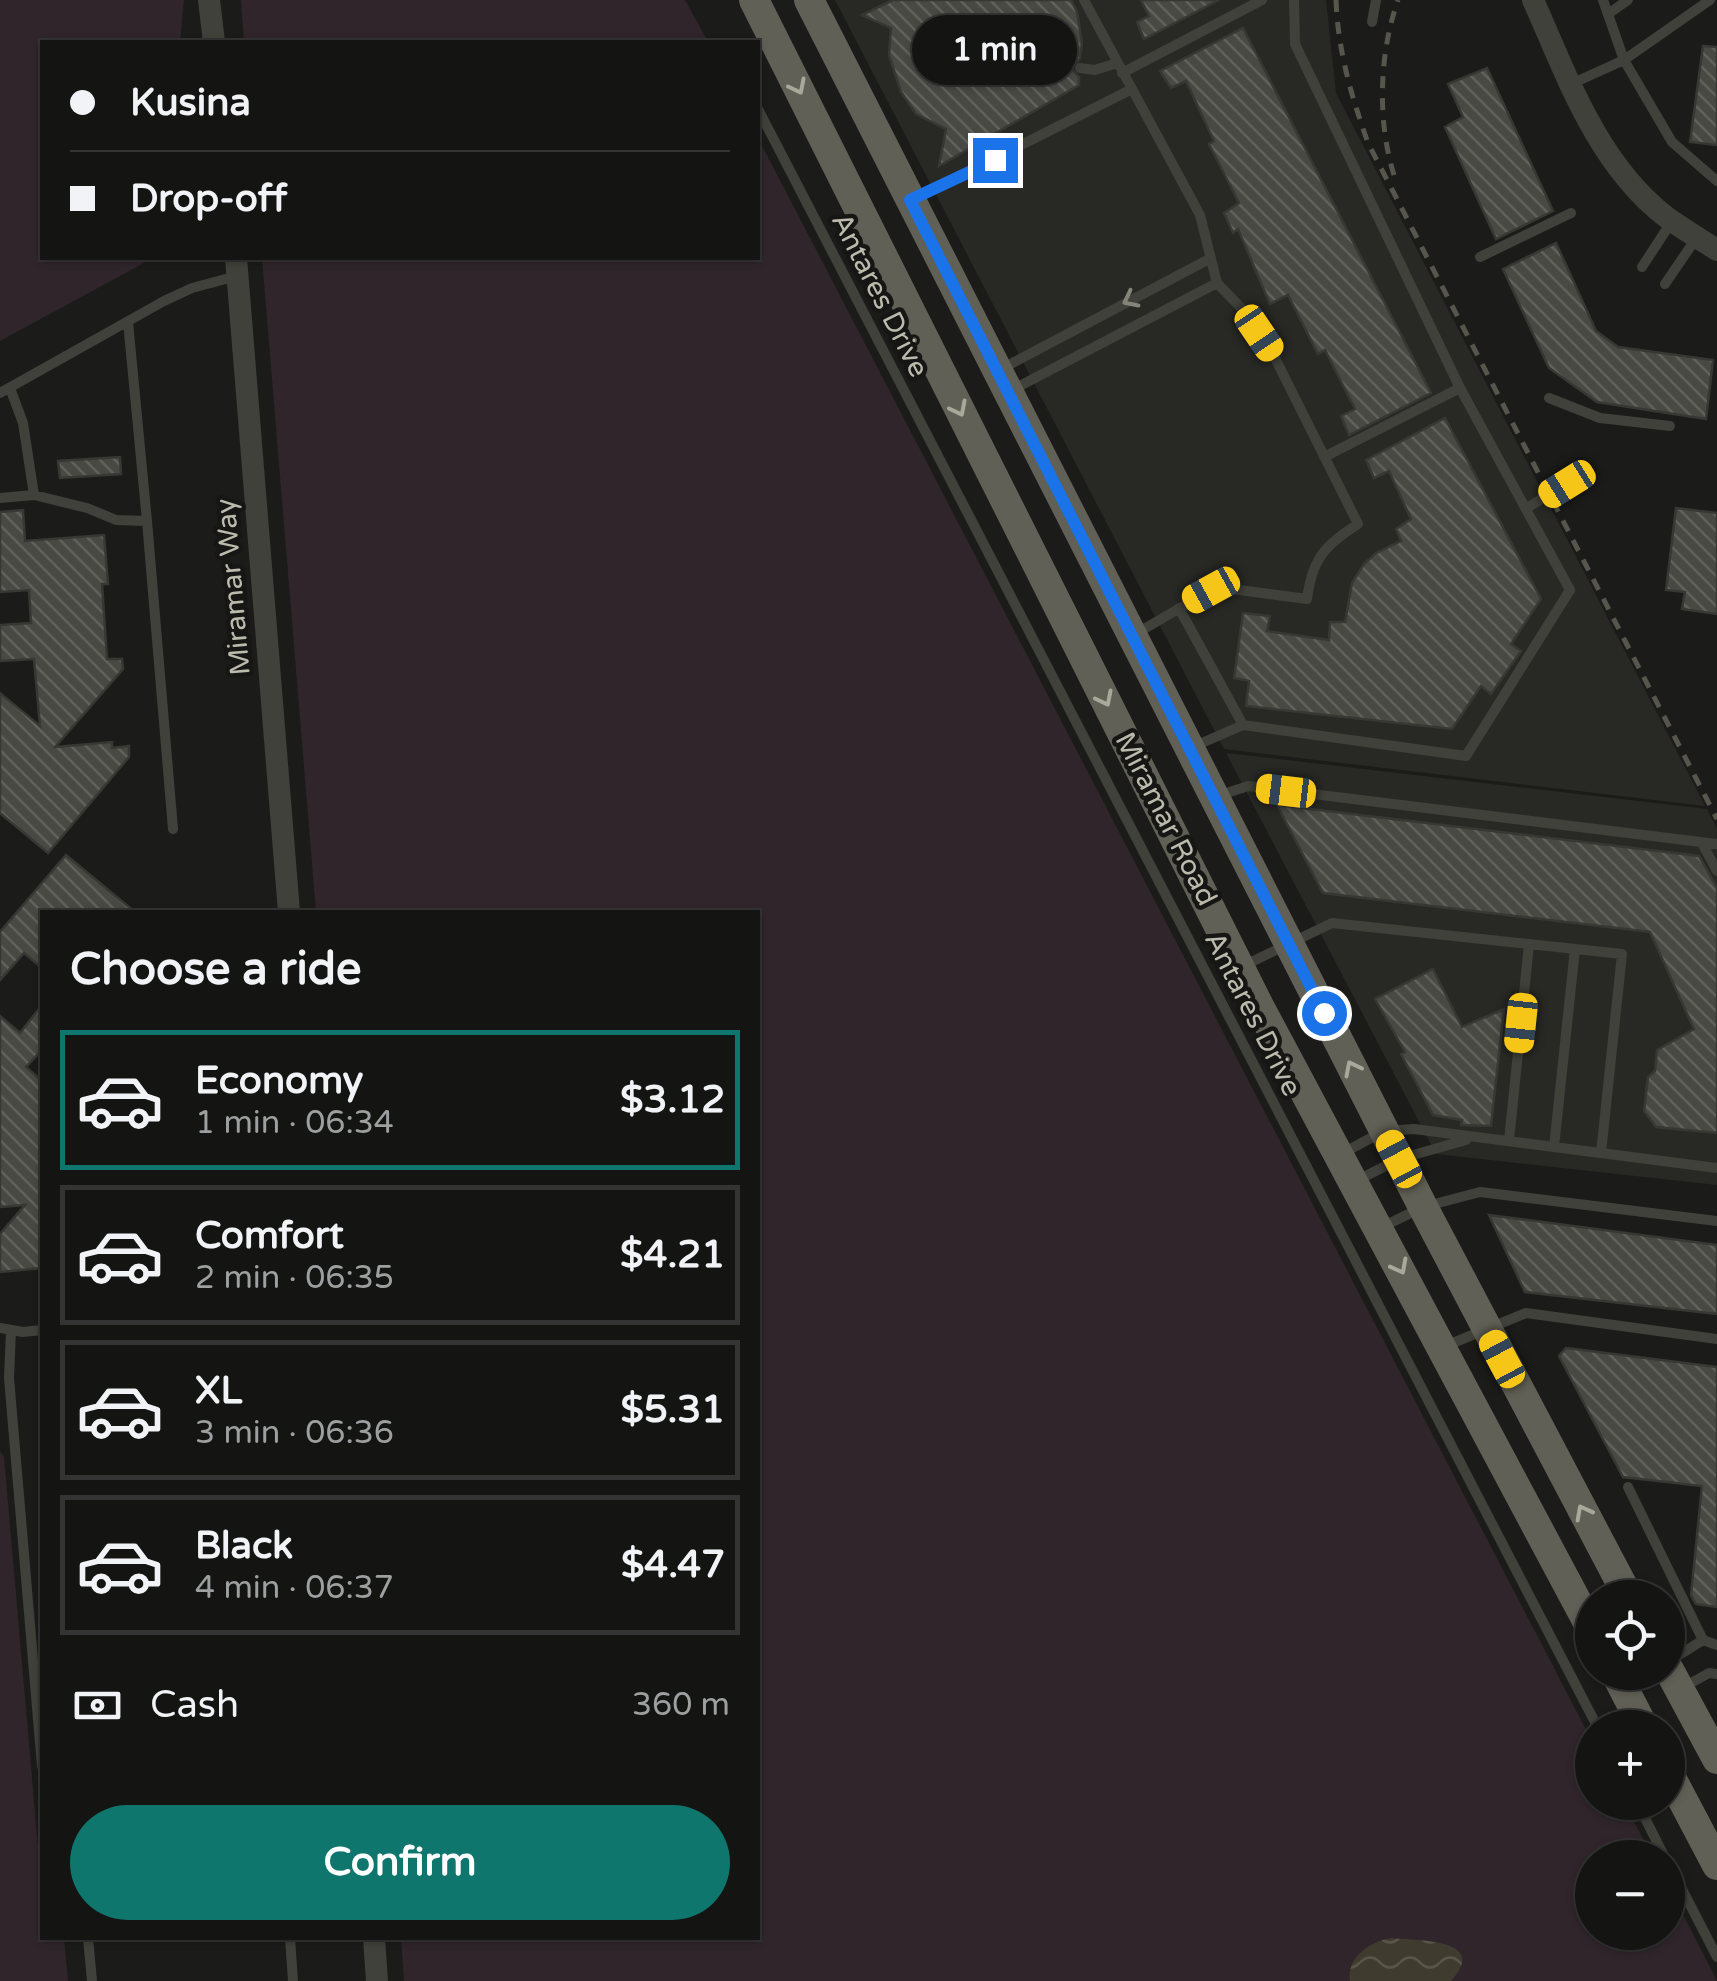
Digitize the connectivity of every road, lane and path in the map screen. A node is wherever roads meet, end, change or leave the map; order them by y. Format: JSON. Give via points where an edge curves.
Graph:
{"nodes":[{"id":1,"x":209,"y":0,"type":"edge"},
{"id":2,"x":225,"y":0,"type":"edge"},
{"id":3,"x":754,"y":0,"type":"edge"},
{"id":4,"x":809,"y":0,"type":"edge"},
{"id":5,"x":1084,"y":0,"type":"edge"},
{"id":6,"x":1262,"y":0,"type":"edge"},
{"id":7,"x":1294,"y":0,"type":"edge"},
{"id":8,"x":1376,"y":0,"type":"edge"},
{"id":9,"x":1532,"y":0,"type":"edge"},
{"id":10,"x":1603,"y":0,"type":"edge"},
{"id":11,"x":1628,"y":0,"type":"edge"},
{"id":12,"x":1710,"y":0,"type":"edge"},
{"id":13,"x":1608,"y":14,"type":"junction"},
{"id":14,"x":1372,"y":22,"type":"dead end"},
{"id":15,"x":214,"y":40,"type":"edge"},
{"id":16,"x":228,"y":40,"type":"edge"},
{"id":17,"x":1624,"y":60,"type":"junction"},
{"id":18,"x":1080,"y":68,"type":"dead end"},
{"id":19,"x":1120,"y":68,"type":"junction"},
{"id":20,"x":1571,"y":84,"type":"junction"},
{"id":21,"x":1132,"y":89,"type":"junction"},
{"id":22,"x":760,"y":112,"type":"edge"},
{"id":23,"x":1717,"y":181,"type":"edge"},
{"id":24,"x":910,"y":200,"type":"junction"},
{"id":25,"x":1570,"y":212,"type":"dead end"},
{"id":26,"x":1672,"y":220,"type":"junction"},
{"id":27,"x":1697,"y":236,"type":"junction"},
{"id":28,"x":1717,"y":250,"type":"edge"},
{"id":29,"x":1480,"y":257,"type":"dead end"},
{"id":30,"x":1211,"y":258,"type":"junction"},
{"id":31,"x":237,"y":267,"type":"edge"},
{"id":32,"x":1642,"y":267,"type":"dead end"},
{"id":33,"x":1217,"y":283,"type":"junction"},
{"id":34,"x":1665,"y":284,"type":"dead end"},
{"id":35,"x":128,"y":322,"type":"junction"},
{"id":36,"x":1003,"y":382,"type":"junction"},
{"id":37,"x":1460,"y":388,"type":"junction"},
{"id":38,"x":5,"y":390,"type":"edge"},
{"id":39,"x":1549,"y":398,"type":"dead end"},
{"id":40,"x":1670,"y":426,"type":"dead end"},
{"id":41,"x":1324,"y":457,"type":"junction"},
{"id":42,"x":1585,"y":472,"type":"dead end"},
{"id":43,"x":34,"y":495,"type":"junction"},
{"id":44,"x":0,"y":498,"type":"edge"},
{"id":45,"x":1528,"y":508,"type":"junction"},
{"id":46,"x":147,"y":521,"type":"junction"},
{"id":47,"x":1179,"y":608,"type":"junction"},
{"id":48,"x":1132,"y":636,"type":"junction"},
{"id":49,"x":1243,"y":725,"type":"junction"},
{"id":50,"x":1190,"y":749,"type":"junction"},
{"id":51,"x":1214,"y":798,"type":"junction"},
{"id":52,"x":173,"y":829,"type":"dead end"},
{"id":53,"x":1702,"y":843,"type":"junction"},
{"id":54,"x":1717,"y":844,"type":"edge"},
{"id":55,"x":1717,"y":871,"type":"edge"},
{"id":56,"x":289,"y":910,"type":"edge"},
{"id":57,"x":1288,"y":944,"type":"junction"},
{"id":58,"x":1530,"y":944,"type":"junction"},
{"id":59,"x":1575,"y":949,"type":"junction"},
{"id":60,"x":1240,"y":968,"type":"junction"},
{"id":61,"x":1384,"y":1131,"type":"junction"},
{"id":62,"x":1471,"y":1138,"type":"junction"},
{"id":63,"x":1509,"y":1141,"type":"junction"},
{"id":64,"x":1554,"y":1147,"type":"junction"},
{"id":65,"x":1602,"y":1153,"type":"junction"},
{"id":66,"x":1340,"y":1154,"type":"junction"},
{"id":67,"x":1399,"y":1159,"type":"junction"},
{"id":68,"x":1717,"y":1168,"type":"edge"},
{"id":69,"x":1354,"y":1182,"type":"junction"},
{"id":70,"x":1423,"y":1207,"type":"junction"},
{"id":71,"x":1717,"y":1221,"type":"edge"},
{"id":72,"x":1379,"y":1228,"type":"junction"},
{"id":73,"x":1486,"y":1328,"type":"junction"},
{"id":74,"x":6,"y":1329,"type":"edge"},
{"id":75,"x":40,"y":1330,"type":"edge"},
{"id":76,"x":1717,"y":1339,"type":"edge"},
{"id":77,"x":1442,"y":1347,"type":"junction"},
{"id":78,"x":1628,"y":1487,"type":"dead end"},
{"id":79,"x":1619,"y":1580,"type":"edge"},
{"id":80,"x":1575,"y":1598,"type":"edge"},
{"id":81,"x":1704,"y":1640,"type":"junction"},
{"id":82,"x":1717,"y":1644,"type":"edge"},
{"id":83,"x":1685,"y":1660,"type":"edge"},
{"id":84,"x":1685,"y":1673,"type":"edge"},
{"id":85,"x":1717,"y":1674,"type":"edge"},
{"id":86,"x":1681,"y":1690,"type":"edge"},
{"id":87,"x":1589,"y":1710,"type":"edge"},
{"id":88,"x":40,"y":1743,"type":"edge"},
{"id":89,"x":1717,"y":1759,"type":"edge"},
{"id":90,"x":1685,"y":1804,"type":"edge"},
{"id":91,"x":1717,"y":1865,"type":"edge"},
{"id":92,"x":1685,"y":1896,"type":"edge"},
{"id":93,"x":88,"y":1940,"type":"edge"},
{"id":94,"x":290,"y":1940,"type":"edge"},
{"id":95,"x":374,"y":1940,"type":"edge"},
{"id":96,"x":1717,"y":1957,"type":"edge"},
{"id":97,"x":92,"y":1981,"type":"edge"},
{"id":98,"x":293,"y":1981,"type":"edge"},
{"id":99,"x":377,"y":1981,"type":"edge"}],
"edges":[{"from":1,"to":15,"type":"street"},
{"from":2,"to":16,"type":"street"},
{"from":3,"to":60,"type":"main road","name":"Miramar Road","one_way":true},
{"from":4,"to":24,"type":"main road","name":"Miramar Road"},
{"from":5,"to":19,"type":"lane"},
{"from":6,"to":19,"type":"lane"},
{"from":7,"to":37,"type":"lane","via":[[1295,44]]},
{"from":8,"to":14,"type":"lane"},
{"from":9,"to":20,"type":"street"},
{"from":10,"to":13,"type":"lane"},
{"from":11,"to":13,"type":"lane"},
{"from":12,"to":17,"type":"lane"},
{"from":13,"to":17,"type":"lane"},
{"from":17,"to":20,"type":"lane"},
{"from":17,"to":23,"type":"lane","via":[[1672,142]]},
{"from":18,"to":19,"type":"lane"},
{"from":19,"to":21,"type":"lane"},
{"from":20,"to":26,"type":"street","via":[[1614,163]]},
{"from":21,"to":24,"type":"lane"},
{"from":21,"to":30,"type":"lane","via":[[1200,215]]},
{"from":22,"to":87,"type":"lane","name":"Antares Drive"},
{"from":24,"to":36,"type":"main road","name":"Miramar Road"},
{"from":25,"to":29,"type":"lane"},
{"from":26,"to":27,"type":"street"},
{"from":26,"to":32,"type":"lane"},
{"from":27,"to":28,"type":"street"},
{"from":27,"to":34,"type":"lane"},
{"from":30,"to":33,"type":"lane"},
{"from":30,"to":36,"type":"lane","one_way":true},
{"from":31,"to":35,"type":"lane"},
{"from":31,"to":56,"type":"street","name":"Miramar Way"},
{"from":33,"to":36,"type":"lane"},
{"from":33,"to":41,"type":"lane","via":[[1273,354]]},
{"from":35,"to":38,"type":"lane"},
{"from":35,"to":46,"type":"lane"},
{"from":36,"to":48,"type":"main road","name":"Miramar Road"},
{"from":37,"to":41,"type":"lane"},
{"from":37,"to":45,"type":"lane"},
{"from":38,"to":43,"type":"lane","via":[[23,423]]},
{"from":39,"to":40,"type":"lane","via":[[1600,418]]},
{"from":41,"to":47,"type":"lane","via":[[1358,524],[1321,555],[1310,573],[1307,599],[1224,588]]},
{"from":42,"to":45,"type":"lane"},
{"from":43,"to":44,"type":"lane"},
{"from":43,"to":46,"type":"lane","via":[[116,520]]},
{"from":45,"to":49,"type":"lane","via":[[1570,590],[1466,756]]},
{"from":46,"to":52,"type":"lane"},
{"from":47,"to":48,"type":"lane"},
{"from":47,"to":49,"type":"lane"},
{"from":48,"to":50,"type":"main road","name":"Miramar Road"},
{"from":49,"to":50,"type":"lane"},
{"from":50,"to":51,"type":"main road","name":"Miramar Road"},
{"from":51,"to":53,"type":"lane","via":[[1248,786]]},
{"from":51,"to":57,"type":"main road","name":"Miramar Road"},
{"from":53,"to":54,"type":"lane"},
{"from":53,"to":55,"type":"lane"},
{"from":57,"to":58,"type":"lane","via":[[1332,922]]},
{"from":57,"to":60,"type":"lane"},
{"from":61,"to":57,"type":"main road","name":"Miramar Road","one_way":true},
{"from":58,"to":59,"type":"lane"},
{"from":58,"to":63,"type":"lane"},
{"from":59,"to":64,"type":"lane"},
{"from":59,"to":65,"type":"lane","via":[[1622,954]]},
{"from":60,"to":66,"type":"main road","name":"Miramar Road"},
{"from":61,"to":62,"type":"lane"},
{"from":61,"to":66,"type":"lane"},
{"from":61,"to":67,"type":"main road","name":"Miramar Road"},
{"from":62,"to":63,"type":"lane"},
{"from":62,"to":67,"type":"lane"},
{"from":63,"to":64,"type":"lane"},
{"from":64,"to":65,"type":"lane"},
{"from":65,"to":68,"type":"lane"},
{"from":66,"to":69,"type":"main road","name":"Miramar Road"},
{"from":67,"to":69,"type":"lane"},
{"from":67,"to":70,"type":"main road","name":"Miramar Road"},
{"from":69,"to":72,"type":"main road","name":"Miramar Road"},
{"from":70,"to":71,"type":"lane","via":[[1480,1192]]},
{"from":70,"to":72,"type":"lane"},
{"from":70,"to":73,"type":"main road","name":"Miramar Road"},
{"from":72,"to":77,"type":"main road","name":"Miramar Road","one_way":true},
{"from":73,"to":76,"type":"lane","via":[[1526,1312]]},
{"from":73,"to":77,"type":"lane"},
{"from":79,"to":73,"type":"main road","name":"Miramar Road","one_way":true},
{"from":74,"to":75,"type":"lane"},
{"from":74,"to":88,"type":"lane"},
{"from":77,"to":80,"type":"main road","name":"Miramar Road"},
{"from":78,"to":81,"type":"lane"},
{"from":81,"to":82,"type":"lane"},
{"from":81,"to":83,"type":"lane"},
{"from":84,"to":85,"type":"lane"},
{"from":86,"to":89,"type":"main road"},
{"from":90,"to":91,"type":"main road"},
{"from":92,"to":96,"type":"lane"},
{"from":93,"to":97,"type":"lane"},
{"from":94,"to":98,"type":"lane"},
{"from":95,"to":99,"type":"street"}]}
